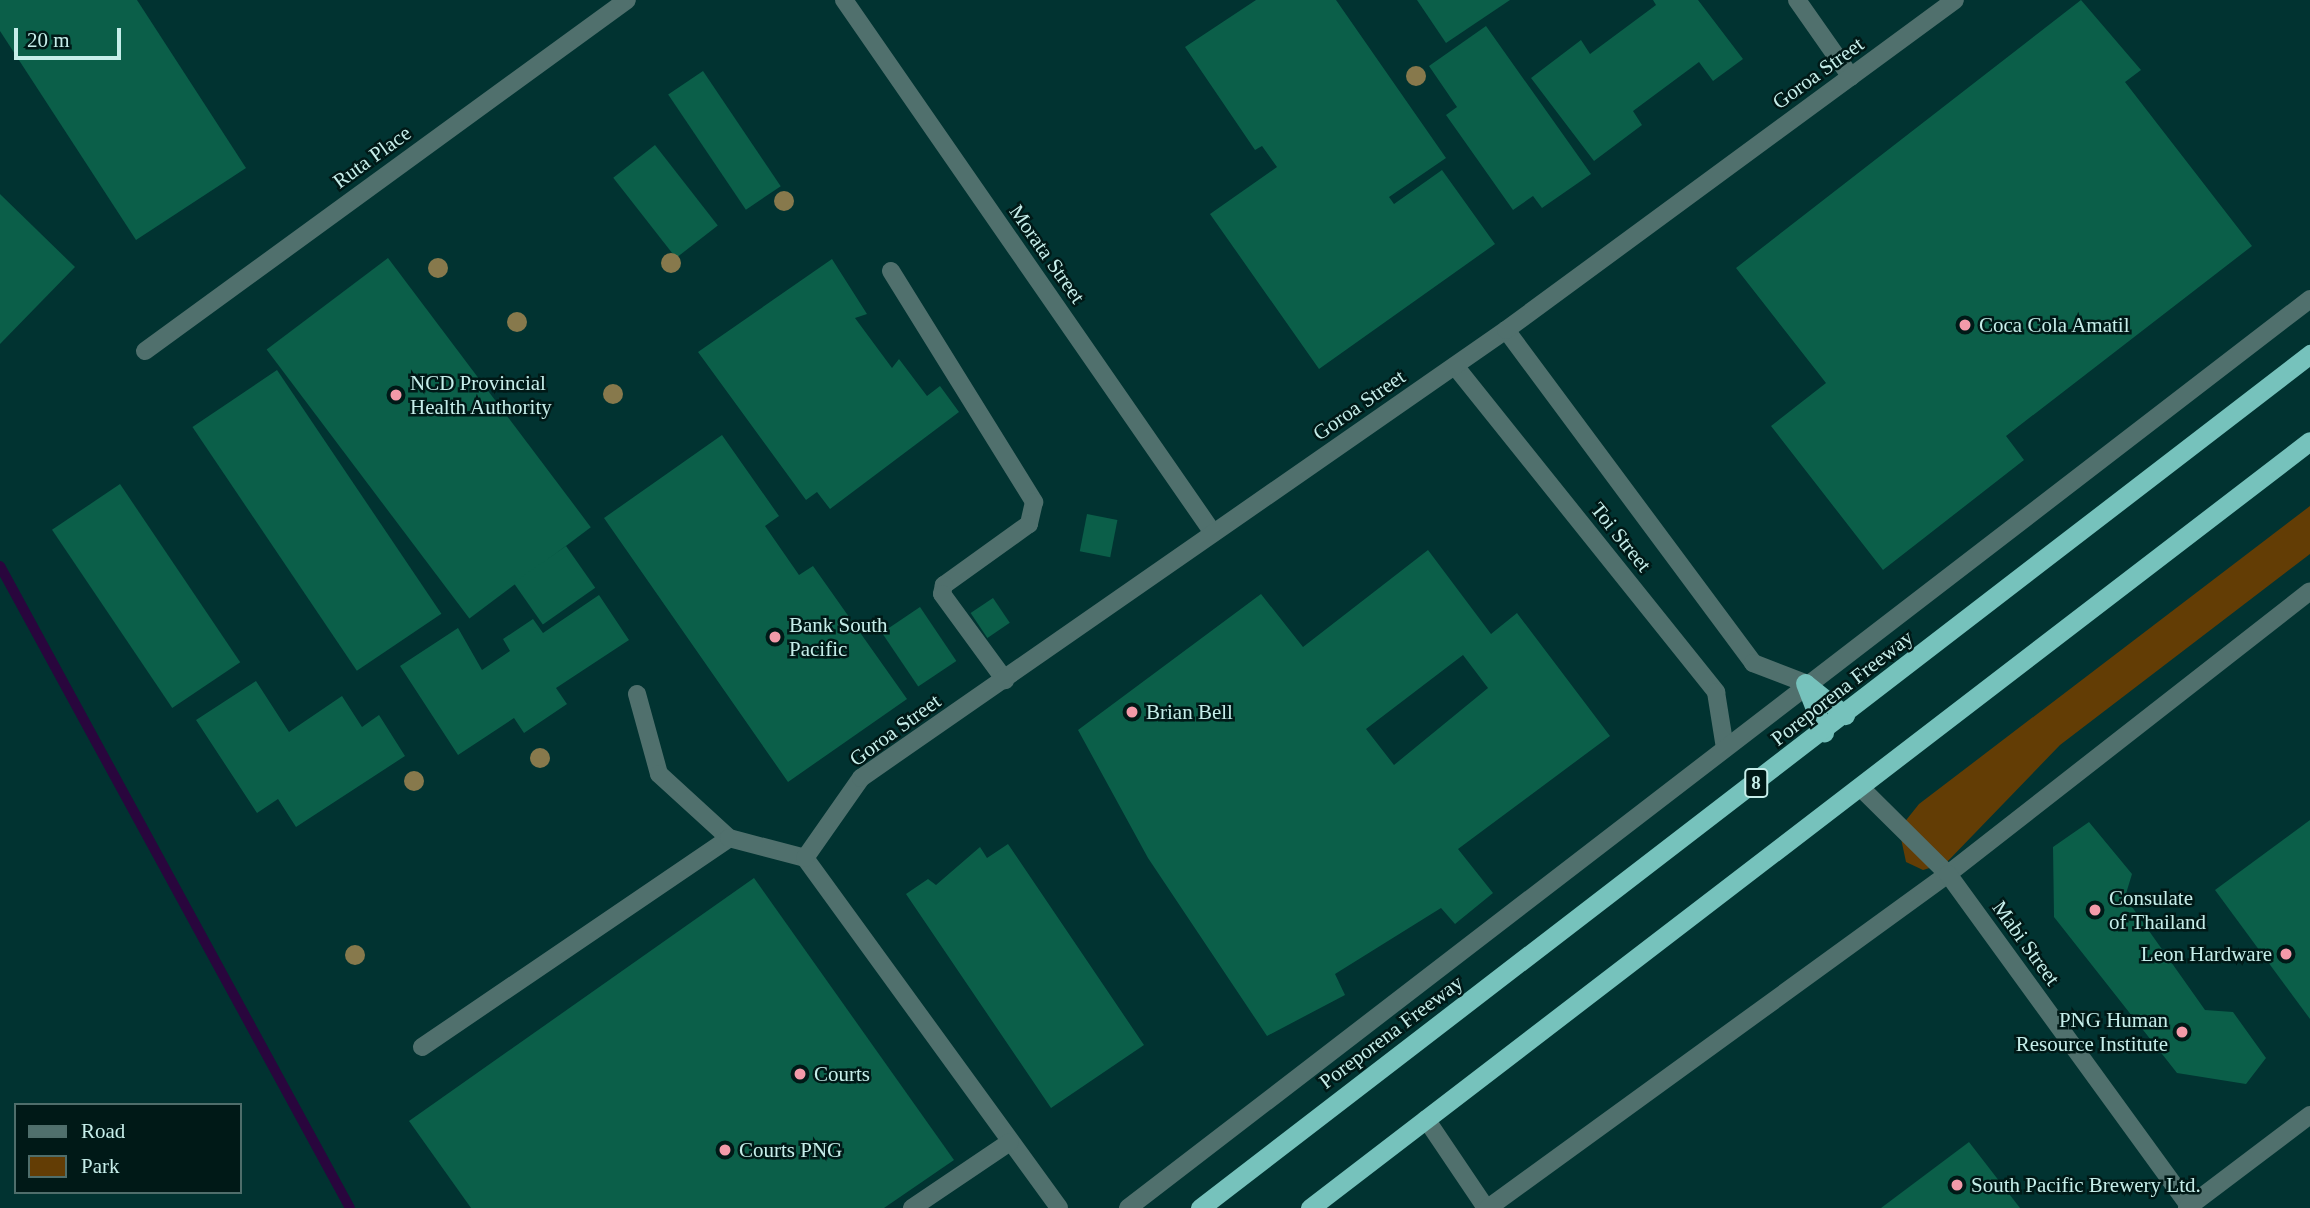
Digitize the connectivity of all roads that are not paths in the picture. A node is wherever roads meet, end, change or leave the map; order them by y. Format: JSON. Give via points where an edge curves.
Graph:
{"nodes":[{"id":1,"x":627,"y":0,"type":"edge"},
{"id":2,"x":844,"y":0,"type":"edge"},
{"id":3,"x":1797,"y":0,"type":"edge"},
{"id":4,"x":1955,"y":0,"type":"edge"},
{"id":5,"x":1851,"y":77,"type":"junction"},
{"id":6,"x":891,"y":271,"type":"dead end"},
{"id":7,"x":2310,"y":299,"type":"edge"},
{"id":8,"x":1506,"y":330,"type":"junction"},
{"id":9,"x":145,"y":351,"type":"dead end"},
{"id":10,"x":2310,"y":354,"type":"edge"},
{"id":11,"x":1455,"y":366,"type":"junction"},
{"id":12,"x":2310,"y":441,"type":"edge"},
{"id":13,"x":1213,"y":533,"type":"junction"},
{"id":14,"x":2310,"y":591,"type":"edge"},
{"id":15,"x":1004,"y":680,"type":"junction"},
{"id":16,"x":1805,"y":683,"type":"junction"},
{"id":17,"x":637,"y":694,"type":"dead end"},
{"id":18,"x":1845,"y":715,"type":"junction"},
{"id":19,"x":1824,"y":732,"type":"junction"},
{"id":20,"x":1725,"y":747,"type":"junction"},
{"id":21,"x":1861,"y":788,"type":"junction"},
{"id":22,"x":729,"y":838,"type":"junction"},
{"id":23,"x":805,"y":858,"type":"junction"},
{"id":24,"x":1948,"y":874,"type":"junction"},
{"id":25,"x":422,"y":1047,"type":"dead end"},
{"id":26,"x":2310,"y":1115,"type":"edge"},
{"id":27,"x":1426,"y":1119,"type":"junction"},
{"id":28,"x":1010,"y":1142,"type":"junction"},
{"id":29,"x":2188,"y":1207,"type":"edge"},
{"id":30,"x":912,"y":1208,"type":"edge"},
{"id":31,"x":1059,"y":1208,"type":"edge"},
{"id":32,"x":1128,"y":1208,"type":"edge"},
{"id":33,"x":1200,"y":1208,"type":"edge"},
{"id":34,"x":1310,"y":1208,"type":"edge"},
{"id":35,"x":1487,"y":1208,"type":"edge"}],
"edges":[{"from":1,"to":9,"type":"street","name":"Ruta Place"},
{"from":2,"to":13,"type":"street","name":"Morata Street"},
{"from":3,"to":5,"type":"street"},
{"from":4,"to":5,"type":"street","name":"Goroa Street"},
{"from":5,"to":8,"type":"street","name":"Goroa Street"},
{"from":6,"to":15,"type":"street","via":[[1034,502],[1029,524],[944,585],[942,594]]},
{"from":7,"to":16,"type":"street"},
{"from":8,"to":11,"type":"street","name":"Goroa Street"},
{"from":8,"to":16,"type":"street","name":"Toi Street","via":[[1753,663]]},
{"from":10,"to":18,"type":"highway","name":"Poreporena Freeway","number":"8"},
{"from":11,"to":13,"type":"street","name":"Goroa Street"},
{"from":11,"to":20,"type":"street","name":"Toi Street","via":[[1716,692]]},
{"from":12,"to":21,"type":"highway"},
{"from":13,"to":15,"type":"street","name":"Goroa Street"},
{"from":14,"to":24,"type":"street"},
{"from":15,"to":23,"type":"street","name":"Goroa Street","via":[[861,778]]},
{"from":16,"to":18,"type":"highway"},
{"from":16,"to":19,"type":"highway"},
{"from":16,"to":20,"type":"street"},
{"from":17,"to":22,"type":"street","via":[[659,774]]},
{"from":18,"to":19,"type":"highway","name":"Poreporena Freeway","number":"8"},
{"from":19,"to":33,"type":"highway","name":"Poreporena Freeway","number":"8"},
{"from":20,"to":32,"type":"street"},
{"from":21,"to":24,"type":"street","name":"Mabi Street"},
{"from":21,"to":27,"type":"highway"},
{"from":22,"to":23,"type":"street"},
{"from":22,"to":25,"type":"street"},
{"from":23,"to":28,"type":"street"},
{"from":24,"to":29,"type":"street","name":"Mabi Street"},
{"from":24,"to":35,"type":"street"},
{"from":26,"to":29,"type":"street"},
{"from":27,"to":34,"type":"highway"},
{"from":27,"to":35,"type":"street"},
{"from":28,"to":30,"type":"street"},
{"from":28,"to":31,"type":"street"}]}
